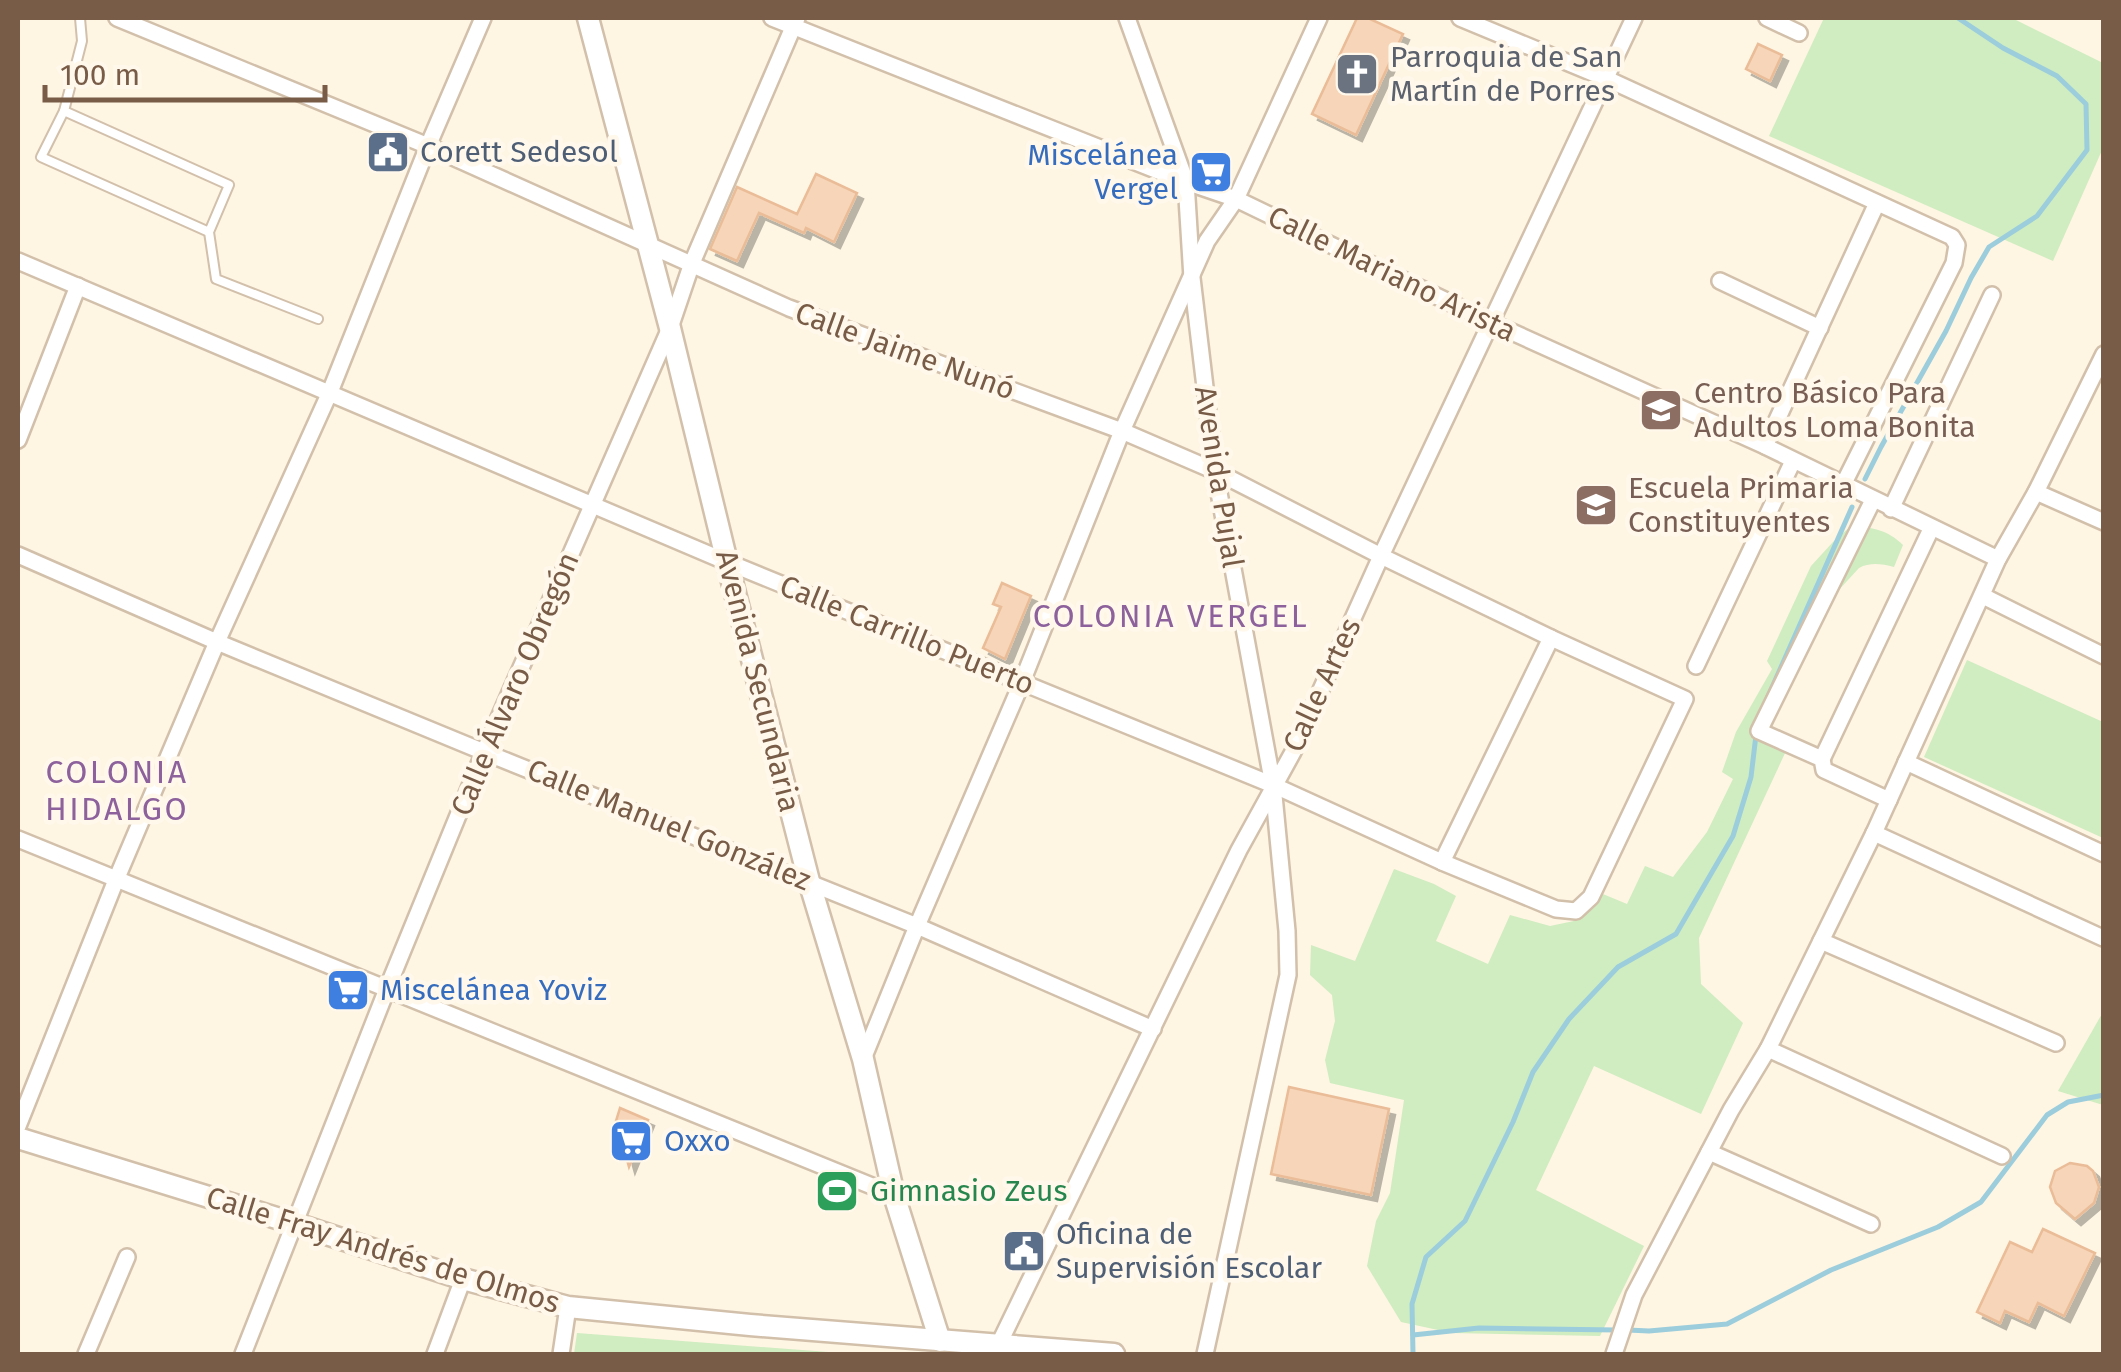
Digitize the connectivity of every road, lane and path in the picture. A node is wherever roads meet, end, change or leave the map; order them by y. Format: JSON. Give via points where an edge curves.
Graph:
{"nodes":[{"id":1,"x":80,"y":18,"type":"edge"},
{"id":2,"x":117,"y":18,"type":"edge"},
{"id":3,"x":483,"y":18,"type":"edge"},
{"id":4,"x":588,"y":18,"type":"edge"},
{"id":5,"x":772,"y":18,"type":"edge"},
{"id":6,"x":1127,"y":18,"type":"edge"},
{"id":7,"x":1319,"y":18,"type":"edge"},
{"id":8,"x":1460,"y":18,"type":"edge"},
{"id":9,"x":1634,"y":18,"type":"edge"},
{"id":10,"x":1767,"y":18,"type":"edge"},
{"id":11,"x":795,"y":22,"type":"edge"},
{"id":12,"x":1798,"y":33,"type":"dead end"},
{"id":13,"x":1606,"y":78,"type":"junction"},
{"id":14,"x":64,"y":111,"type":"junction"},
{"id":15,"x":428,"y":146,"type":"junction"},
{"id":16,"x":1186,"y":182,"type":"junction"},
{"id":17,"x":1236,"y":199,"type":"junction"},
{"id":18,"x":1877,"y":203,"type":"junction"},
{"id":19,"x":209,"y":232,"type":"junction"},
{"id":20,"x":648,"y":246,"type":"junction"},
{"id":21,"x":18,"y":261,"type":"edge"},
{"id":22,"x":692,"y":263,"type":"junction"},
{"id":23,"x":1192,"y":278,"type":"junction"},
{"id":24,"x":1720,"y":280,"type":"dead end"},
{"id":25,"x":78,"y":286,"type":"junction"},
{"id":26,"x":1992,"y":295,"type":"dead end"},
{"id":27,"x":318,"y":319,"type":"dead end"},
{"id":28,"x":1492,"y":323,"type":"junction"},
{"id":29,"x":670,"y":328,"type":"junction"},
{"id":30,"x":1820,"y":328,"type":"junction"},
{"id":31,"x":2104,"y":354,"type":"edge"},
{"id":32,"x":2099,"y":375,"type":"edge"},
{"id":33,"x":330,"y":392,"type":"junction"},
{"id":34,"x":1122,"y":430,"type":"junction"},
{"id":35,"x":18,"y":440,"type":"edge"},
{"id":36,"x":1765,"y":446,"type":"junction"},
{"id":37,"x":1793,"y":461,"type":"junction"},
{"id":38,"x":1215,"y":471,"type":"junction"},
{"id":39,"x":1843,"y":485,"type":"junction"},
{"id":40,"x":2036,"y":492,"type":"junction"},
{"id":41,"x":1873,"y":500,"type":"junction"},
{"id":42,"x":594,"y":504,"type":"junction"},
{"id":43,"x":1891,"y":510,"type":"junction"},
{"id":44,"x":2104,"y":522,"type":"edge"},
{"id":45,"x":1931,"y":529,"type":"junction"},
{"id":46,"x":18,"y":555,"type":"edge"},
{"id":47,"x":1381,"y":556,"type":"junction"},
{"id":48,"x":1998,"y":560,"type":"junction"},
{"id":49,"x":727,"y":562,"type":"junction"},
{"id":50,"x":1983,"y":596,"type":"junction"},
{"id":51,"x":1550,"y":638,"type":"junction"},
{"id":52,"x":217,"y":642,"type":"junction"},
{"id":53,"x":2104,"y":656,"type":"edge"},
{"id":54,"x":1696,"y":666,"type":"dead end"},
{"id":55,"x":1022,"y":682,"type":"junction"},
{"id":56,"x":1685,"y":699,"type":"joint"},
{"id":57,"x":484,"y":752,"type":"junction"},
{"id":58,"x":1822,"y":758,"type":"junction"},
{"id":59,"x":1906,"y":762,"type":"junction"},
{"id":60,"x":1273,"y":785,"type":"junction"},
{"id":61,"x":1889,"y":800,"type":"junction"},
{"id":62,"x":1874,"y":833,"type":"junction"},
{"id":63,"x":18,"y":839,"type":"edge"},
{"id":64,"x":2104,"y":854,"type":"edge"},
{"id":65,"x":1442,"y":862,"type":"junction"},
{"id":66,"x":116,"y":880,"type":"junction"},
{"id":67,"x":810,"y":881,"type":"junction"},
{"id":68,"x":917,"y":926,"type":"junction"},
{"id":69,"x":2104,"y":938,"type":"edge"},
{"id":70,"x":1821,"y":940,"type":"junction"},
{"id":71,"x":387,"y":989,"type":"junction"},
{"id":72,"x":1154,"y":1028,"type":"junction"},
{"id":73,"x":2056,"y":1043,"type":"dead end"},
{"id":74,"x":1768,"y":1049,"type":"junction"},
{"id":75,"x":863,"y":1059,"type":"junction"},
{"id":76,"x":18,"y":1126,"type":"edge"},
{"id":77,"x":18,"y":1138,"type":"edge"},
{"id":78,"x":1709,"y":1152,"type":"junction"},
{"id":79,"x":2002,"y":1156,"type":"dead end"},
{"id":80,"x":894,"y":1196,"type":"junction"},
{"id":81,"x":296,"y":1224,"type":"junction"},
{"id":82,"x":1870,"y":1224,"type":"dead end"},
{"id":83,"x":126,"y":1257,"type":"dead end"},
{"id":84,"x":463,"y":1279,"type":"junction"},
{"id":85,"x":568,"y":1307,"type":"junction"},
{"id":86,"x":940,"y":1342,"type":"junction"},
{"id":87,"x":998,"y":1346,"type":"junction"},
{"id":88,"x":1616,"y":1350,"type":"edge"},
{"id":89,"x":86,"y":1354,"type":"edge"},
{"id":90,"x":243,"y":1354,"type":"edge"},
{"id":91,"x":435,"y":1354,"type":"edge"},
{"id":92,"x":561,"y":1354,"type":"edge"},
{"id":93,"x":1114,"y":1354,"type":"edge"},
{"id":94,"x":1206,"y":1354,"type":"edge"}],
"edges":[{"from":1,"to":14,"type":"lane","via":[[82,41]]},
{"from":2,"to":15,"type":"street","name":"Calle Jaime Nunó"},
{"from":3,"to":15,"type":"street"},
{"from":4,"to":20,"type":"street","name":"Avenida Secundaria"},
{"from":5,"to":11,"type":"street","name":"Calle Mariano Arista"},
{"from":6,"to":16,"type":"street","name":"Avenida Pujal"},
{"from":7,"to":17,"type":"street"},
{"from":8,"to":13,"type":"street"},
{"from":9,"to":13,"type":"street","name":"Calle Artes"},
{"from":10,"to":12,"type":"street"},
{"from":11,"to":16,"type":"street","name":"Calle Mariano Arista"},
{"from":11,"to":22,"type":"street","name":"Calle Álvaro Obregón"},
{"from":13,"to":18,"type":"street"},
{"from":13,"to":28,"type":"street","name":"Calle Artes"},
{"from":14,"to":19,"type":"lane","via":[[230,185]]},
{"from":14,"to":19,"type":"lane","via":[[41,157]]},
{"from":15,"to":20,"type":"street","name":"Calle Jaime Nunó"},
{"from":15,"to":33,"type":"street"},
{"from":16,"to":17,"type":"street","name":"Calle Mariano Arista"},
{"from":16,"to":23,"type":"street","name":"Avenida Pujal"},
{"from":17,"to":23,"type":"street"},
{"from":17,"to":28,"type":"street","name":"Calle Mariano Arista"},
{"from":18,"to":30,"type":"street"},
{"from":18,"to":39,"type":"street","via":[[1952,237],[1954,263]]},
{"from":19,"to":27,"type":"lane","via":[[216,279]]},
{"from":20,"to":22,"type":"street","name":"Calle Jaime Nunó"},
{"from":20,"to":29,"type":"street","name":"Avenida Secundaria"},
{"from":21,"to":25,"type":"street","name":"Calle Carrillo Puerto"},
{"from":22,"to":29,"type":"street","name":"Calle Álvaro Obregón"},
{"from":22,"to":34,"type":"street","name":"Calle Jaime Nunó","via":[[789,308]]},
{"from":23,"to":34,"type":"street"},
{"from":23,"to":38,"type":"street","name":"Avenida Pujal"},
{"from":24,"to":30,"type":"street"},
{"from":25,"to":33,"type":"street","name":"Calle Carrillo Puerto"},
{"from":25,"to":35,"type":"street"},
{"from":26,"to":43,"type":"street"},
{"from":28,"to":36,"type":"street","name":"Calle Mariano Arista"},
{"from":28,"to":47,"type":"street","name":"Calle Artes"},
{"from":29,"to":42,"type":"street","name":"Calle Álvaro Obregón"},
{"from":29,"to":49,"type":"street","name":"Avenida Secundaria"},
{"from":30,"to":36,"type":"street"},
{"from":31,"to":32,"type":"street"},
{"from":32,"to":40,"type":"street"},
{"from":33,"to":42,"type":"street","name":"Calle Carrillo Puerto"},
{"from":33,"to":52,"type":"street"},
{"from":34,"to":38,"type":"street","name":"Calle Jaime Nunó"},
{"from":34,"to":55,"type":"street"},
{"from":36,"to":37,"type":"street","name":"Calle Mariano Arista"},
{"from":37,"to":39,"type":"street","name":"Calle Mariano Arista"},
{"from":37,"to":54,"type":"street"},
{"from":38,"to":47,"type":"street","name":"Calle Jaime Nunó"},
{"from":38,"to":60,"type":"street","name":"Avenida Pujal"},
{"from":39,"to":41,"type":"street","name":"Calle Mariano Arista"},
{"from":40,"to":44,"type":"street"},
{"from":40,"to":48,"type":"street"},
{"from":41,"to":43,"type":"street","name":"Calle Mariano Arista"},
{"from":41,"to":58,"type":"street","via":[[1759,731]]},
{"from":42,"to":49,"type":"street","name":"Calle Carrillo Puerto"},
{"from":42,"to":57,"type":"street","name":"Calle Álvaro Obregón"},
{"from":43,"to":45,"type":"street","name":"Calle Mariano Arista"},
{"from":45,"to":48,"type":"street","name":"Calle Mariano Arista"},
{"from":45,"to":58,"type":"street"},
{"from":46,"to":52,"type":"street","name":"Calle Manuel González"},
{"from":47,"to":51,"type":"street","name":"Calle Jaime Nunó"},
{"from":47,"to":60,"type":"street","name":"Calle Artes"},
{"from":48,"to":50,"type":"street"},
{"from":49,"to":55,"type":"street","name":"Calle Carrillo Puerto"},
{"from":49,"to":67,"type":"street","name":"Avenida Secundaria"},
{"from":50,"to":53,"type":"street"},
{"from":50,"to":59,"type":"street"},
{"from":51,"to":56,"type":"street","name":"Calle Jaime Nunó"},
{"from":51,"to":65,"type":"street"},
{"from":52,"to":57,"type":"street","name":"Calle Manuel González"},
{"from":52,"to":66,"type":"street"},
{"from":55,"to":60,"type":"street","name":"Calle Carrillo Puerto"},
{"from":55,"to":68,"type":"street"},
{"from":56,"to":65,"type":"street","name":"Calle Carrillo Puerto","via":[[1591,897],[1576,911]]},
{"from":57,"to":67,"type":"street","name":"Calle Manuel González"},
{"from":57,"to":71,"type":"street","name":"Calle Álvaro Obregón"},
{"from":58,"to":61,"type":"street","via":[[1824,770]]},
{"from":59,"to":61,"type":"street"},
{"from":59,"to":64,"type":"street"},
{"from":60,"to":65,"type":"street","name":"Calle Carrillo Puerto"},
{"from":60,"to":72,"type":"street","name":"Calle Artes"},
{"from":60,"to":94,"type":"street","name":"Avenida Pujal","via":[[1288,975]]},
{"from":61,"to":62,"type":"street"},
{"from":62,"to":69,"type":"street"},
{"from":62,"to":70,"type":"street"},
{"from":63,"to":66,"type":"street"},
{"from":66,"to":71,"type":"street"},
{"from":66,"to":76,"type":"street"},
{"from":67,"to":68,"type":"street","name":"Calle Manuel González"},
{"from":67,"to":75,"type":"street","name":"Avenida Secundaria"},
{"from":68,"to":72,"type":"street","name":"Calle Manuel González"},
{"from":68,"to":75,"type":"street"},
{"from":70,"to":73,"type":"street"},
{"from":70,"to":74,"type":"street"},
{"from":71,"to":80,"type":"street"},
{"from":71,"to":81,"type":"street","name":"Calle Álvaro Obregón"},
{"from":72,"to":87,"type":"street","name":"Calle Artes"},
{"from":74,"to":78,"type":"street"},
{"from":74,"to":79,"type":"street"},
{"from":75,"to":80,"type":"street","name":"Avenida Secundaria"},
{"from":77,"to":81,"type":"street","name":"Calle Fray Andrés de Olmos"},
{"from":78,"to":82,"type":"street"},
{"from":78,"to":88,"type":"street","via":[[1634,1295]]},
{"from":80,"to":86,"type":"street","name":"Avenida Secundaria"},
{"from":81,"to":84,"type":"street","name":"Calle Fray Andrés de Olmos"},
{"from":81,"to":90,"type":"street","name":"Calle Álvaro Obregón"},
{"from":83,"to":89,"type":"street"},
{"from":84,"to":85,"type":"street","name":"Calle Fray Andrés de Olmos"},
{"from":84,"to":91,"type":"street"},
{"from":85,"to":86,"type":"street","name":"Calle Fray Andrés de Olmos"},
{"from":85,"to":92,"type":"street"},
{"from":86,"to":87,"type":"street","name":"Calle Fray Andrés de Olmos"},
{"from":87,"to":93,"type":"street","name":"Calle Fray Andrés de Olmos"}]}
